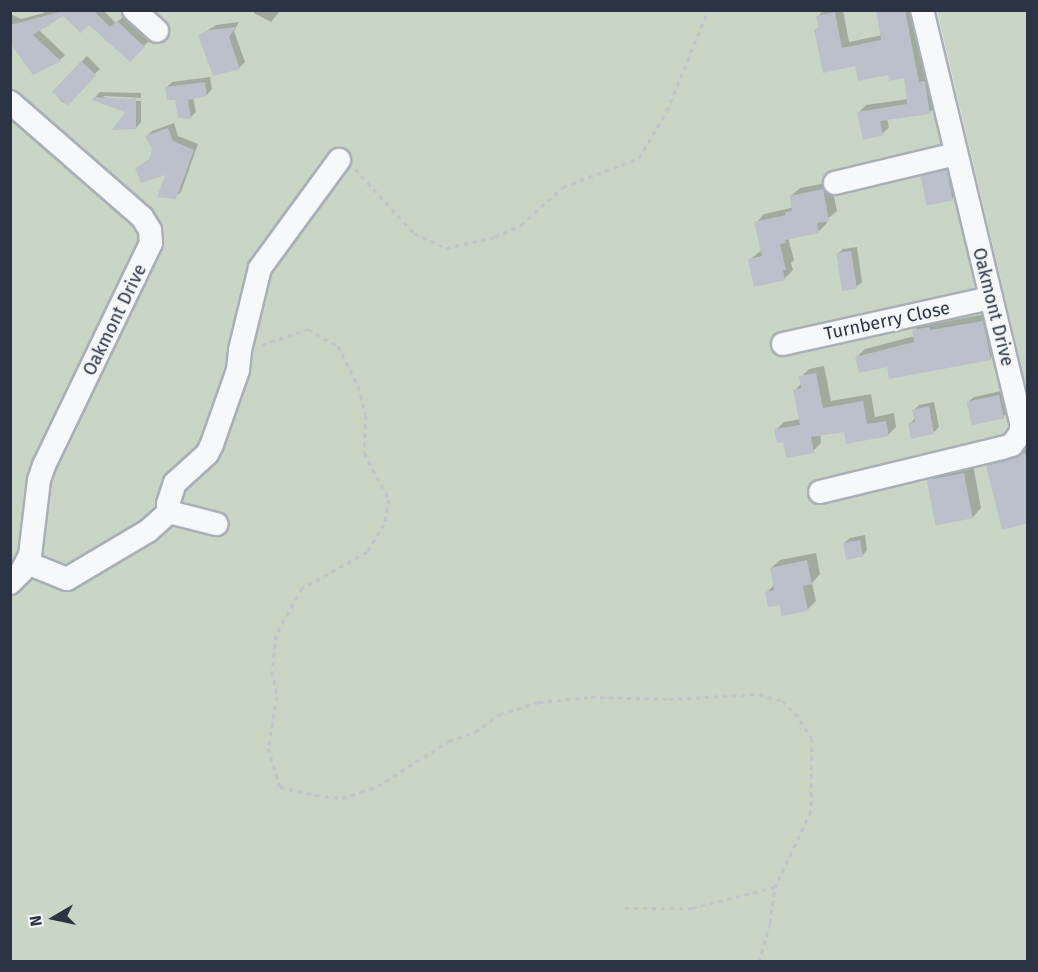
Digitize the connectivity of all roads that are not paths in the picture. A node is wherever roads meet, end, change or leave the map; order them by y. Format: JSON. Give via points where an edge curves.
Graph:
{"nodes":[{"id":1,"x":134,"y":10,"type":"edge"},
{"id":2,"x":922,"y":10,"type":"edge"},
{"id":3,"x":157,"y":31,"type":"dead end"},
{"id":4,"x":10,"y":102,"type":"edge"},
{"id":5,"x":956,"y":154,"type":"junction"},
{"id":6,"x":339,"y":160,"type":"road end"},
{"id":7,"x":835,"y":183,"type":"dead end"},
{"id":8,"x":991,"y":298,"type":"junction"},
{"id":9,"x":783,"y":344,"type":"dead end"},
{"id":10,"x":820,"y":492,"type":"dead end"},
{"id":11,"x":169,"y":512,"type":"junction"},
{"id":12,"x":216,"y":524,"type":"dead end"},
{"id":13,"x":27,"y":563,"type":"junction"},
{"id":14,"x":10,"y":583,"type":"edge"}],
"edges":[{"from":1,"to":3,"type":"street"},
{"from":2,"to":5,"type":"street","name":"Oakmont Drive"},
{"from":4,"to":13,"type":"street","name":"Oakmont Drive","via":[[142,217],[150,235],[147,253],[41,472]]},
{"from":5,"to":7,"type":"street"},
{"from":5,"to":8,"type":"street","name":"Oakmont Drive"},
{"from":6,"to":11,"type":"street","via":[[260,268],[238,370],[212,444],[207,454],[175,483]]},
{"from":8,"to":9,"type":"street","name":"Turnberry Close"},
{"from":8,"to":10,"type":"street","name":"Oakmont Drive","via":[[1021,422],[1015,442]]},
{"from":11,"to":12,"type":"street"},
{"from":11,"to":13,"type":"street","via":[[148,531],[67,579]]},
{"from":13,"to":14,"type":"street","name":"Oakmont Drive"}]}
